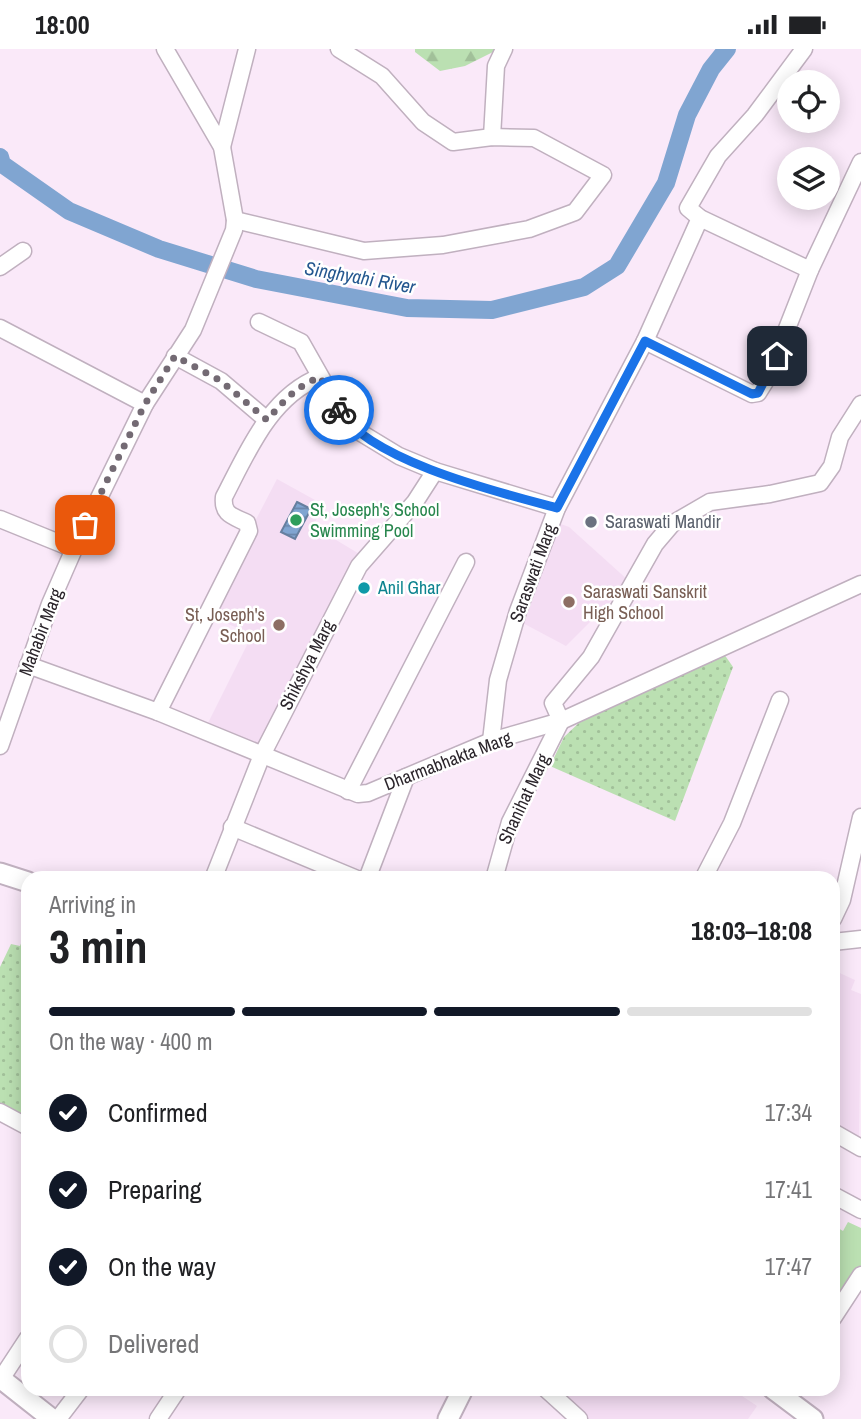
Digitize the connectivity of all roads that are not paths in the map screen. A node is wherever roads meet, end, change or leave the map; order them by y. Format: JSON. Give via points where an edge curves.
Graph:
{"nodes":[{"id":1,"x":165,"y":49,"type":"edge"},
{"id":2,"x":247,"y":49,"type":"edge"},
{"id":3,"x":339,"y":49,"type":"edge"},
{"id":4,"x":504,"y":49,"type":"edge"},
{"id":5,"x":804,"y":49,"type":"edge"},
{"id":6,"x":492,"y":137,"type":"junction"},
{"id":7,"x":222,"y":147,"type":"junction"},
{"id":8,"x":861,"y":162,"type":"edge"},
{"id":9,"x":700,"y":218,"type":"junction"},
{"id":10,"x":234,"y":225,"type":"junction"},
{"id":11,"x":23,"y":251,"type":"dead end"},
{"id":12,"x":0,"y":267,"type":"edge"},
{"id":13,"x":810,"y":270,"type":"junction"},
{"id":14,"x":259,"y":322,"type":"dead end"},
{"id":15,"x":0,"y":328,"type":"edge"},
{"id":16,"x":645,"y":341,"type":"junction"},
{"id":17,"x":175,"y":356,"type":"junction"},
{"id":18,"x":320,"y":377,"type":"junction"},
{"id":19,"x":145,"y":404,"type":"junction"},
{"id":20,"x":861,"y":404,"type":"edge"},
{"id":21,"x":267,"y":420,"type":"junction"},
{"id":22,"x":435,"y":471,"type":"junction"},
{"id":23,"x":557,"y":508,"type":"junction"},
{"id":24,"x":0,"y":520,"type":"edge"},
{"id":25,"x":74,"y":549,"type":"junction"},
{"id":26,"x":466,"y":562,"type":"dead end"},
{"id":27,"x":861,"y":585,"type":"edge"},
{"id":28,"x":28,"y":665,"type":"junction"},
{"id":29,"x":780,"y":700,"type":"dead end"},
{"id":30,"x":158,"y":712,"type":"junction"},
{"id":31,"x":561,"y":721,"type":"junction"},
{"id":32,"x":491,"y":741,"type":"junction"},
{"id":33,"x":0,"y":745,"type":"edge"},
{"id":34,"x":262,"y":755,"type":"junction"},
{"id":35,"x":406,"y":777,"type":"junction"},
{"id":36,"x":348,"y":791,"type":"junction"},
{"id":37,"x":861,"y":817,"type":"edge"},
{"id":38,"x":232,"y":827,"type":"junction"},
{"id":39,"x":216,"y":871,"type":"edge"},
{"id":40,"x":338,"y":871,"type":"edge"},
{"id":41,"x":370,"y":871,"type":"edge"},
{"id":42,"x":497,"y":871,"type":"edge"},
{"id":43,"x":707,"y":871,"type":"edge"},
{"id":44,"x":0,"y":873,"type":"edge"},
{"id":45,"x":21,"y":880,"type":"edge"},
{"id":46,"x":840,"y":904,"type":"edge"},
{"id":47,"x":861,"y":939,"type":"edge"},
{"id":48,"x":840,"y":941,"type":"edge"},
{"id":49,"x":0,"y":1112,"type":"edge"},
{"id":50,"x":21,"y":1123,"type":"edge"},
{"id":51,"x":840,"y":1136,"type":"edge"},
{"id":52,"x":861,"y":1149,"type":"edge"},
{"id":53,"x":840,"y":1199,"type":"edge"},
{"id":54,"x":861,"y":1210,"type":"edge"},
{"id":55,"x":861,"y":1275,"type":"edge"},
{"id":56,"x":840,"y":1307,"type":"edge"},
{"id":57,"x":21,"y":1351,"type":"edge"},
{"id":58,"x":2,"y":1385,"type":"edge"},
{"id":59,"x":76,"y":1396,"type":"edge"},
{"id":60,"x":173,"y":1396,"type":"edge"},
{"id":61,"x":460,"y":1396,"type":"edge"},
{"id":62,"x":554,"y":1396,"type":"edge"},
{"id":63,"x":786,"y":1396,"type":"edge"},
{"id":64,"x":52,"y":1419,"type":"edge"},
{"id":65,"x":58,"y":1419,"type":"edge"},
{"id":66,"x":158,"y":1419,"type":"edge"},
{"id":67,"x":448,"y":1419,"type":"edge"},
{"id":68,"x":579,"y":1419,"type":"edge"},
{"id":69,"x":813,"y":1419,"type":"edge"}],
"edges":[{"from":1,"to":7,"type":"street"},
{"from":2,"to":7,"type":"street"},
{"from":3,"to":6,"type":"street","via":[[382,76],[423,122],[453,142]]},
{"from":4,"to":6,"type":"street","via":[[496,66]]},
{"from":5,"to":9,"type":"street","via":[[718,156],[688,208]]},
{"from":6,"to":10,"type":"street","via":[[534,138],[603,175],[575,212],[529,229],[443,245],[364,251]]},
{"from":7,"to":10,"type":"street"},
{"from":8,"to":13,"type":"street"},
{"from":9,"to":13,"type":"street"},
{"from":9,"to":16,"type":"street","name":"Saraswati Marg"},
{"from":10,"to":17,"type":"street","name":"Mahabir Marg","via":[[194,330]]},
{"from":11,"to":12,"type":"street"},
{"from":13,"to":16,"type":"street","via":[[758,393]]},
{"from":14,"to":18,"type":"street","via":[[301,342]]},
{"from":15,"to":19,"type":"street"},
{"from":16,"to":23,"type":"street","name":"Saraswati Marg"},
{"from":17,"to":19,"type":"street","name":"Mahabir Marg"},
{"from":17,"to":21,"type":"street","via":[[221,381]]},
{"from":18,"to":21,"type":"street","via":[[304,383]]},
{"from":18,"to":22,"type":"street","via":[[348,425],[399,456]]},
{"from":19,"to":25,"type":"street","name":"Mahabir Marg"},
{"from":20,"to":31,"type":"street","via":[[820,483],[710,502],[672,524],[655,544],[591,657],[553,703]]},
{"from":21,"to":30,"type":"street","via":[[224,497],[227,514],[247,523],[249,531]]},
{"from":22,"to":23,"type":"street"},
{"from":22,"to":34,"type":"street","name":"Shikshya Marg","via":[[415,502],[359,566]]},
{"from":23,"to":32,"type":"street","name":"Saraswati Marg","via":[[498,680]]},
{"from":24,"to":25,"type":"street"},
{"from":25,"to":28,"type":"street","name":"Mahabir Marg"},
{"from":26,"to":36,"type":"street"},
{"from":27,"to":31,"type":"street","name":"Dharmabhakta Marg"},
{"from":28,"to":30,"type":"street","name":"Dharmabhakta Marg"},
{"from":28,"to":33,"type":"street","name":"Mahabir Marg"},
{"from":29,"to":43,"type":"street","via":[[732,823]]},
{"from":30,"to":34,"type":"street","name":"Dharmabhakta Marg"},
{"from":31,"to":32,"type":"street","name":"Dharmabhakta Marg"},
{"from":31,"to":42,"type":"street","name":"Shanihat Marg","via":[[510,822]]},
{"from":32,"to":35,"type":"street","name":"Dharmabhakta Marg"},
{"from":34,"to":36,"type":"street","name":"Dharmabhakta Marg"},
{"from":34,"to":38,"type":"street","name":"Shikshya Marg"},
{"from":35,"to":36,"type":"street","name":"Dharmabhakta Marg","via":[[368,793]]},
{"from":35,"to":41,"type":"street"},
{"from":37,"to":46,"type":"street"},
{"from":38,"to":39,"type":"street","name":"Shikshya Marg"},
{"from":38,"to":40,"type":"street"},
{"from":44,"to":45,"type":"main road"},
{"from":47,"to":48,"type":"street"},
{"from":49,"to":50,"type":"street"},
{"from":51,"to":52,"type":"street"},
{"from":53,"to":54,"type":"street"},
{"from":55,"to":56,"type":"street"},
{"from":57,"to":58,"type":"street"},
{"from":58,"to":64,"type":"main road"},
{"from":59,"to":65,"type":"street"},
{"from":60,"to":66,"type":"street"},
{"from":61,"to":67,"type":"main road"},
{"from":62,"to":68,"type":"street"},
{"from":63,"to":69,"type":"main road"}]}
